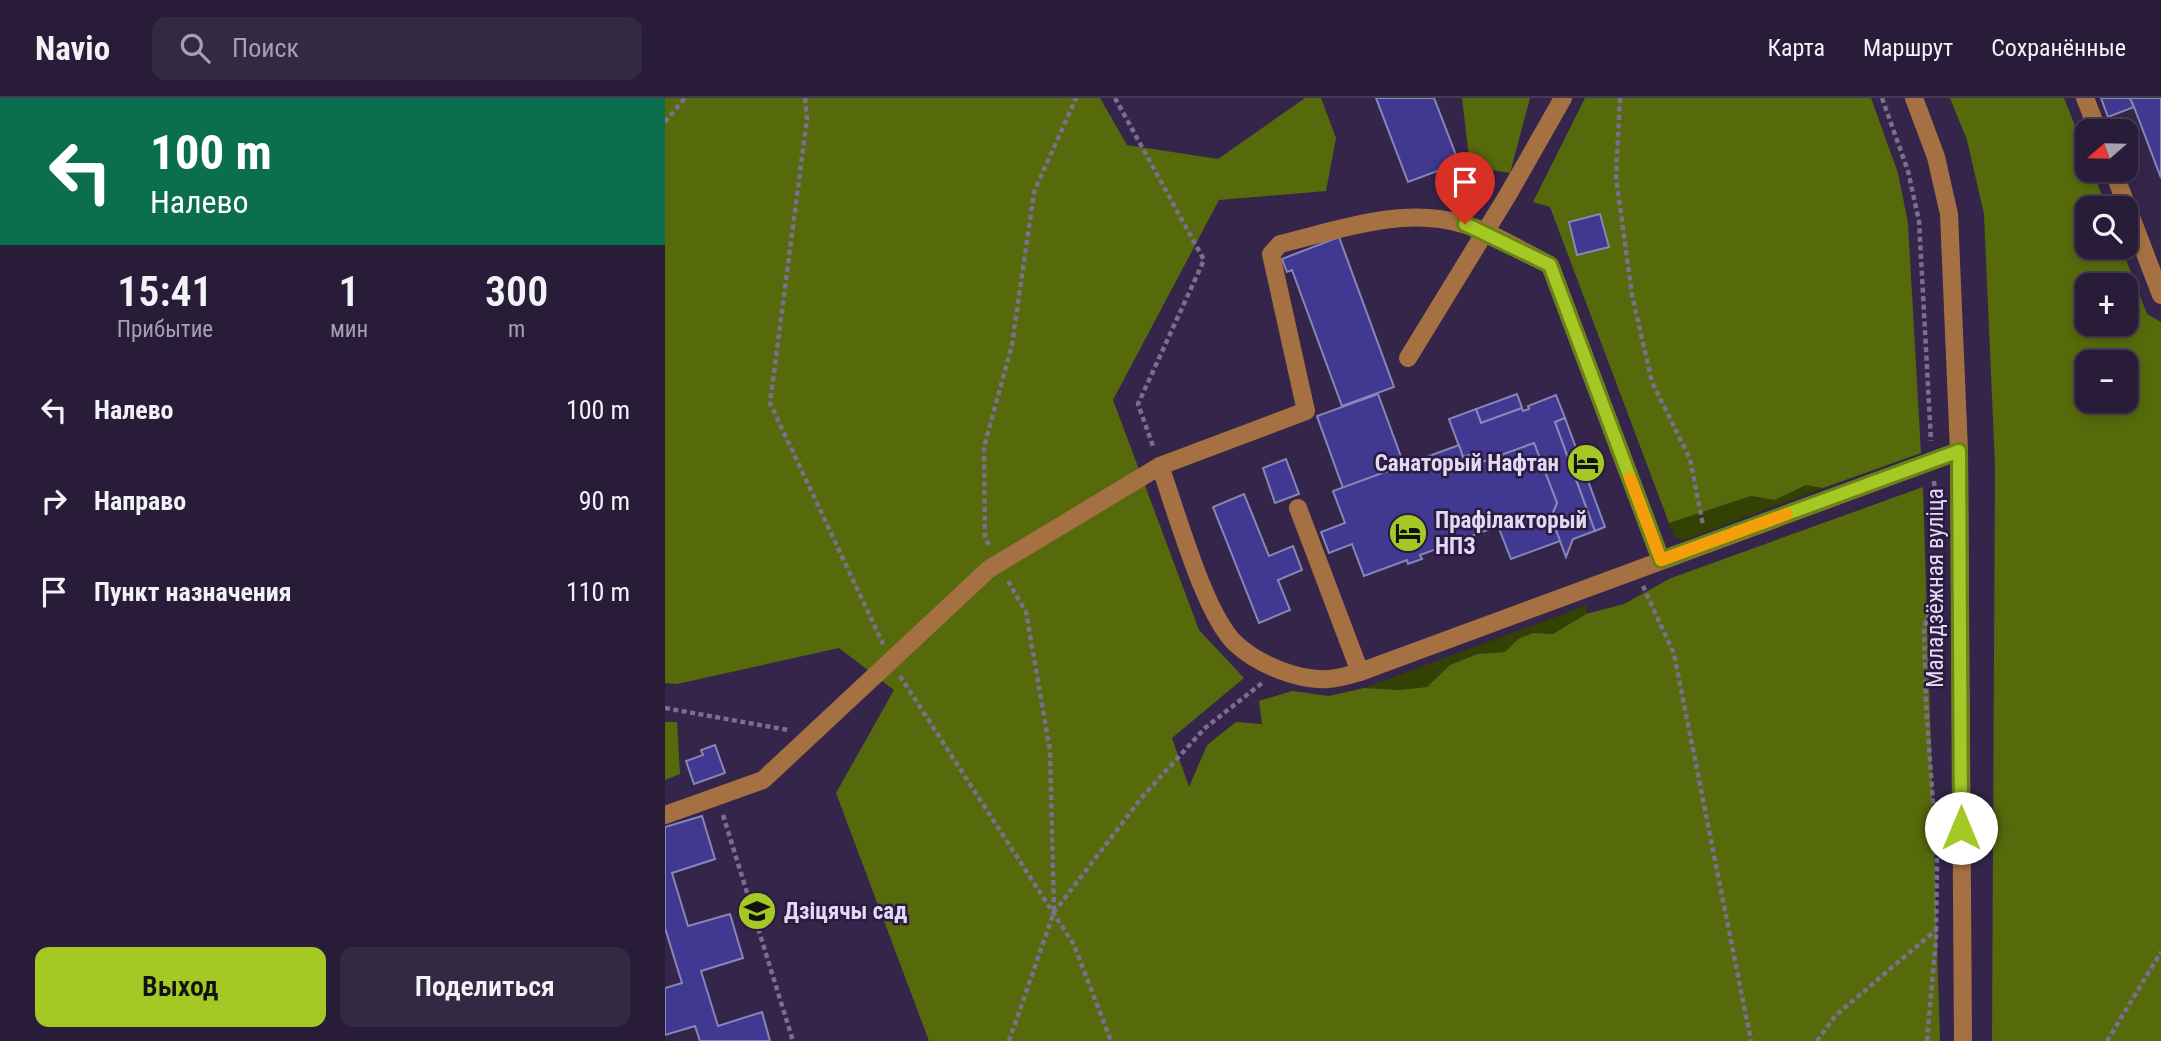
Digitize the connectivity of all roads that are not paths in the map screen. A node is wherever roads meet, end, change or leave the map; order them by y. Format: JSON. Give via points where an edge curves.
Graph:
{"nodes":[{"id":1,"x":1563,"y":98,"type":"edge"},
{"id":2,"x":1914,"y":98,"type":"edge"},
{"id":3,"x":2085,"y":98,"type":"edge"},
{"id":4,"x":2093,"y":119,"type":"edge"},
{"id":5,"x":2118,"y":182,"type":"edge"},
{"id":6,"x":1485,"y":234,"type":"junction"},
{"id":7,"x":2161,"y":295,"type":"edge"},
{"id":8,"x":1408,"y":358,"type":"dead end"},
{"id":9,"x":1959,"y":451,"type":"junction"},
{"id":10,"x":1160,"y":466,"type":"junction"},
{"id":11,"x":1298,"y":508,"type":"dead end"},
{"id":12,"x":1661,"y":560,"type":"junction"},
{"id":13,"x":1360,"y":672,"type":"junction"},
{"id":14,"x":665,"y":815,"type":"edge"},
{"id":15,"x":1963,"y":1041,"type":"edge"}],
"edges":[{"from":1,"to":6,"type":"street"},
{"from":2,"to":9,"type":"street","name":"Маладзёжная вуліца","via":[[1936,157],[1949,214]]},
{"from":3,"to":4,"type":"street"},
{"from":5,"to":7,"type":"street"},
{"from":6,"to":8,"type":"street"},
{"from":6,"to":10,"type":"street","via":[[1465,224],[1430,217],[1391,218],[1280,244],[1271,254],[1306,411]]},
{"from":6,"to":12,"type":"street","via":[[1550,265]]},
{"from":9,"to":12,"type":"street"},
{"from":9,"to":15,"type":"street","name":"Маладзёжная вуліца"},
{"from":10,"to":13,"type":"street","via":[[1214,613],[1235,643],[1295,675],[1328,679]]},
{"from":10,"to":14,"type":"street","via":[[998,563],[763,780]]},
{"from":11,"to":13,"type":"street"},
{"from":12,"to":13,"type":"street"}]}
